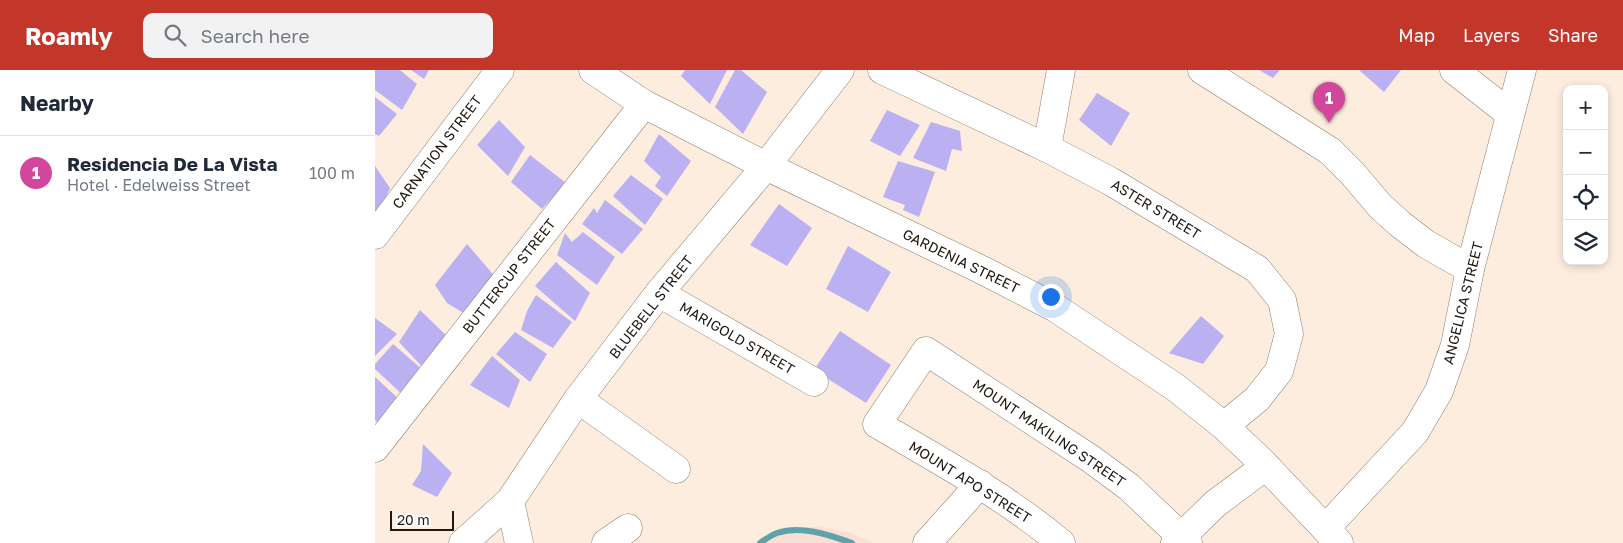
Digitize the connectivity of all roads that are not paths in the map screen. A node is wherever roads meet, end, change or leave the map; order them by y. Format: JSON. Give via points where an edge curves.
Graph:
{"nodes":[{"id":1,"x":500,"y":70,"type":"edge"},
{"id":2,"x":593,"y":70,"type":"edge"},
{"id":3,"x":840,"y":70,"type":"edge"},
{"id":4,"x":882,"y":70,"type":"edge"},
{"id":5,"x":1061,"y":70,"type":"edge"},
{"id":6,"x":1201,"y":70,"type":"edge"},
{"id":7,"x":1454,"y":70,"type":"edge"},
{"id":8,"x":1522,"y":70,"type":"edge"},
{"id":9,"x":644,"y":104,"type":"junction"},
{"id":10,"x":1510,"y":114,"type":"junction"},
{"id":11,"x":1047,"y":148,"type":"junction"},
{"id":12,"x":766,"y":166,"type":"junction"},
{"id":13,"x":375,"y":235,"type":"edge"},
{"id":14,"x":1470,"y":269,"type":"junction"},
{"id":15,"x":659,"y":293,"type":"junction"},
{"id":16,"x":926,"y":351,"type":"joint"},
{"id":17,"x":814,"y":382,"type":"dead end"},
{"id":18,"x":578,"y":399,"type":"junction"},
{"id":19,"x":1224,"y":426,"type":"junction"},
{"id":20,"x":375,"y":448,"type":"edge"},
{"id":21,"x":1265,"y":466,"type":"junction"},
{"id":22,"x":676,"y":469,"type":"dead end"},
{"id":23,"x":980,"y":484,"type":"junction"},
{"id":24,"x":510,"y":501,"type":"junction"},
{"id":25,"x":1333,"y":536,"type":"edge"},
{"id":26,"x":1046,"y":538,"type":"edge"},
{"id":27,"x":1181,"y":541,"type":"edge"},
{"id":28,"x":463,"y":543,"type":"edge"},
{"id":29,"x":519,"y":543,"type":"edge"},
{"id":30,"x":927,"y":543,"type":"edge"}],
"edges":[{"from":1,"to":13,"type":"street","name":"CARNATION STREET"},
{"from":2,"to":9,"type":"street","name":"GARDENIA STREET"},
{"from":3,"to":12,"type":"street","name":"BLUEBELL STREET"},
{"from":4,"to":11,"type":"street","name":"ASTER STREET"},
{"from":5,"to":11,"type":"street"},
{"from":6,"to":14,"type":"street","via":[[1330,151],[1400,224],[1426,244]]},
{"from":7,"to":10,"type":"street"},
{"from":8,"to":10,"type":"street","name":"ANGELICA STREET"},
{"from":9,"to":12,"type":"street","name":"GARDENIA STREET"},
{"from":9,"to":20,"type":"street","name":"BUTTERCUP STREET"},
{"from":10,"to":14,"type":"street","name":"ANGELICA STREET"},
{"from":11,"to":19,"type":"street","name":"ASTER STREET","via":[[1110,181],[1257,269],[1282,300],[1289,334],[1279,370],[1257,399]]},
{"from":12,"to":15,"type":"street","name":"BLUEBELL STREET"},
{"from":12,"to":19,"type":"street","name":"GARDENIA STREET","via":[[1054,307],[1175,387]]},
{"from":14,"to":25,"type":"street","name":"ANGELICA STREET","via":[[1455,345],[1439,391],[1415,432]]},
{"from":15,"to":17,"type":"street","name":"MARIGOLD STREET"},
{"from":15,"to":18,"type":"street","name":"BLUEBELL STREET"},
{"from":16,"to":23,"type":"street","name":"MOUNT APO STREET","via":[[877,424]]},
{"from":16,"to":27,"type":"street","name":"MOUNT MAKILING STREET","via":[[1091,459],[1129,488]]},
{"from":18,"to":22,"type":"street"},
{"from":18,"to":24,"type":"street","name":"BLUEBELL STREET"},
{"from":19,"to":21,"type":"street","name":"GARDENIA STREET"},
{"from":21,"to":25,"type":"street","name":"GARDENIA STREET"},
{"from":21,"to":27,"type":"street","via":[[1215,504]]},
{"from":23,"to":26,"type":"street","name":"MOUNT APO STREET"},
{"from":23,"to":30,"type":"street"},
{"from":24,"to":28,"type":"street","name":"BLUEBELL STREET"},
{"from":24,"to":29,"type":"street"}]}
